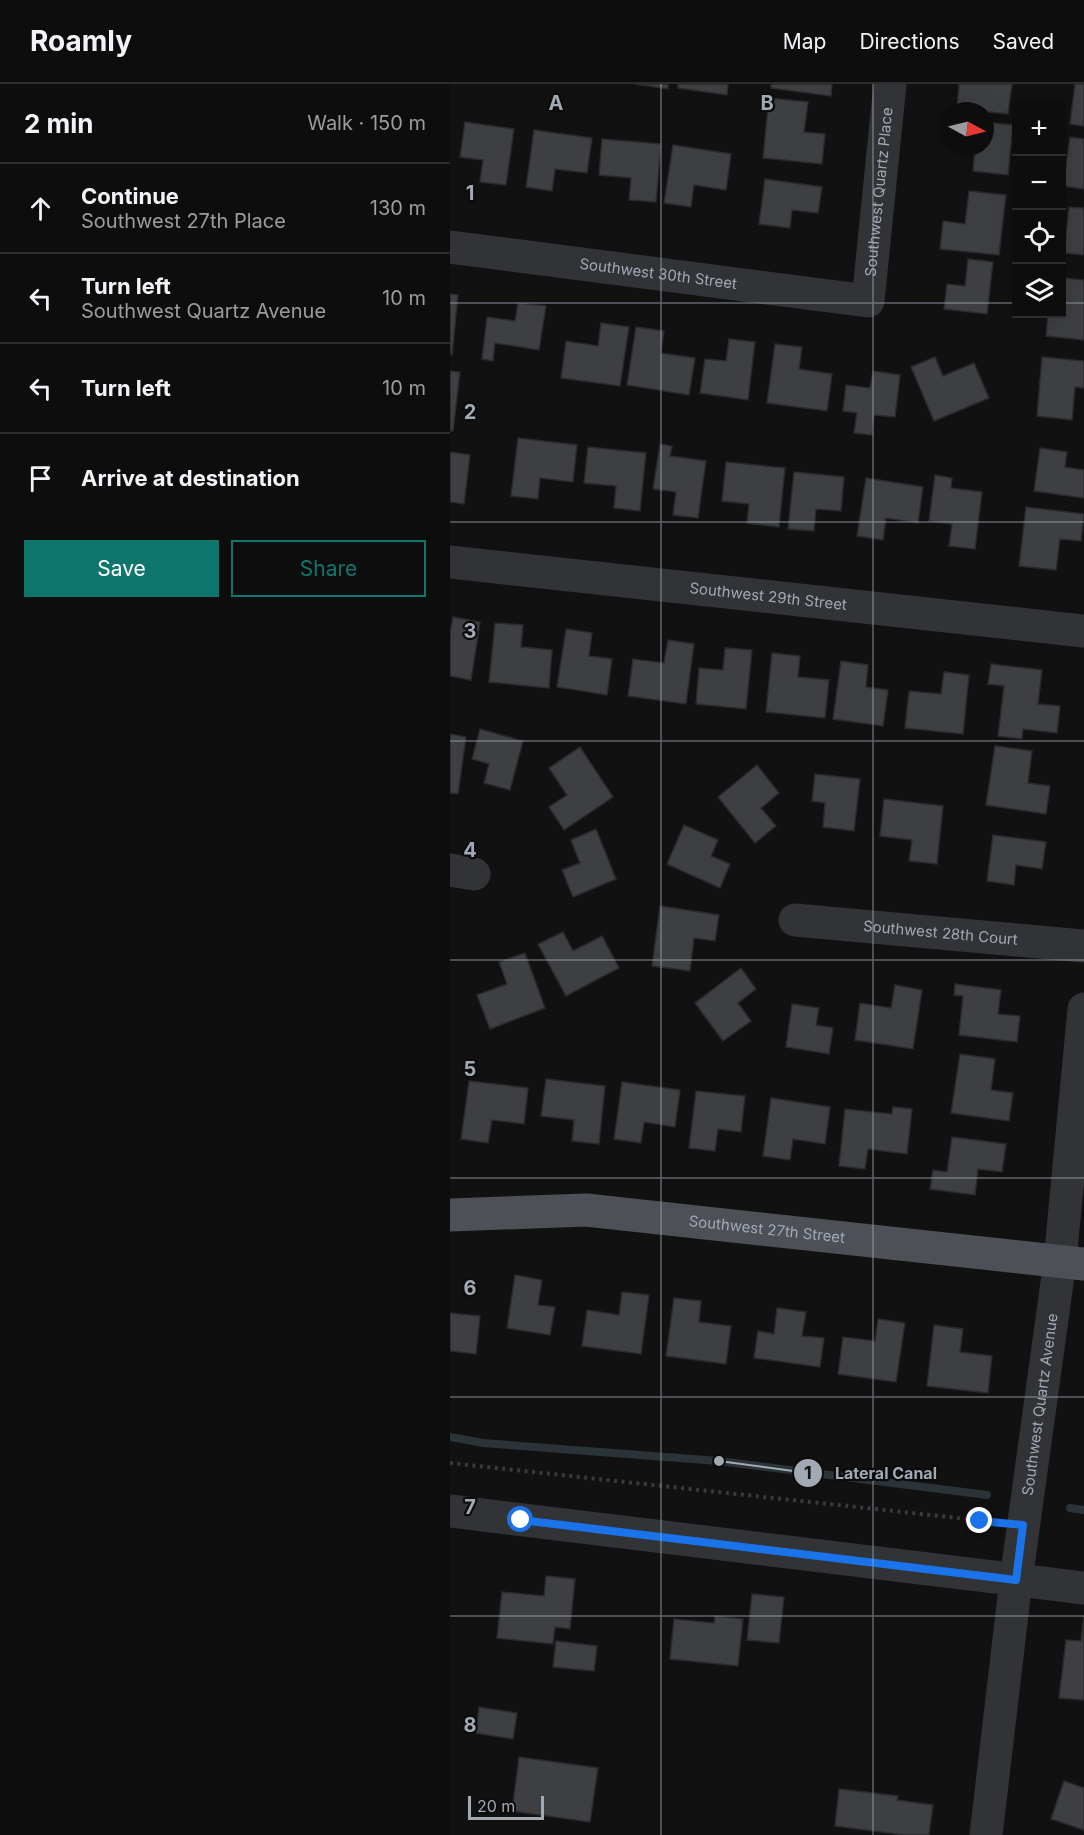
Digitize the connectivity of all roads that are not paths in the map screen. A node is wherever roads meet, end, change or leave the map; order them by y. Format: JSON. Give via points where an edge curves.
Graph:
{"nodes":[{"id":1,"x":890,"y":84,"type":"edge"},
{"id":2,"x":450,"y":247,"type":"edge"},
{"id":3,"x":868,"y":301,"type":"joint"},
{"id":4,"x":450,"y":562,"type":"edge"},
{"id":5,"x":1084,"y":631,"type":"edge"},
{"id":6,"x":795,"y":920,"type":"dead end"},
{"id":7,"x":1084,"y":946,"type":"edge"},
{"id":8,"x":1084,"y":1009,"type":"edge"},
{"id":9,"x":450,"y":1215,"type":"edge"},
{"id":10,"x":1072,"y":1263,"type":"edge"},
{"id":11,"x":450,"y":1511,"type":"edge"},
{"id":12,"x":1016,"y":1580,"type":"junction"},
{"id":13,"x":1084,"y":1588,"type":"edge"},
{"id":14,"x":986,"y":1835,"type":"edge"}],
"edges":[{"from":1,"to":3,"type":"street","name":"Southwest Quartz Place"},
{"from":2,"to":3,"type":"street","name":"Southwest 30th Street"},
{"from":4,"to":5,"type":"street","name":"Southwest 29th Street"},
{"from":6,"to":7,"type":"street","name":"Southwest 28th Court"},
{"from":8,"to":10,"type":"street","name":"Southwest Quartz Avenue"},
{"from":9,"to":10,"type":"main road","name":"Southwest 27th Street","via":[[586,1210]]},
{"from":10,"to":12,"type":"street","name":"Southwest Quartz Avenue"},
{"from":11,"to":12,"type":"street"},
{"from":12,"to":13,"type":"street"},
{"from":12,"to":14,"type":"street","name":"Southwest Quartz Avenue"}]}
